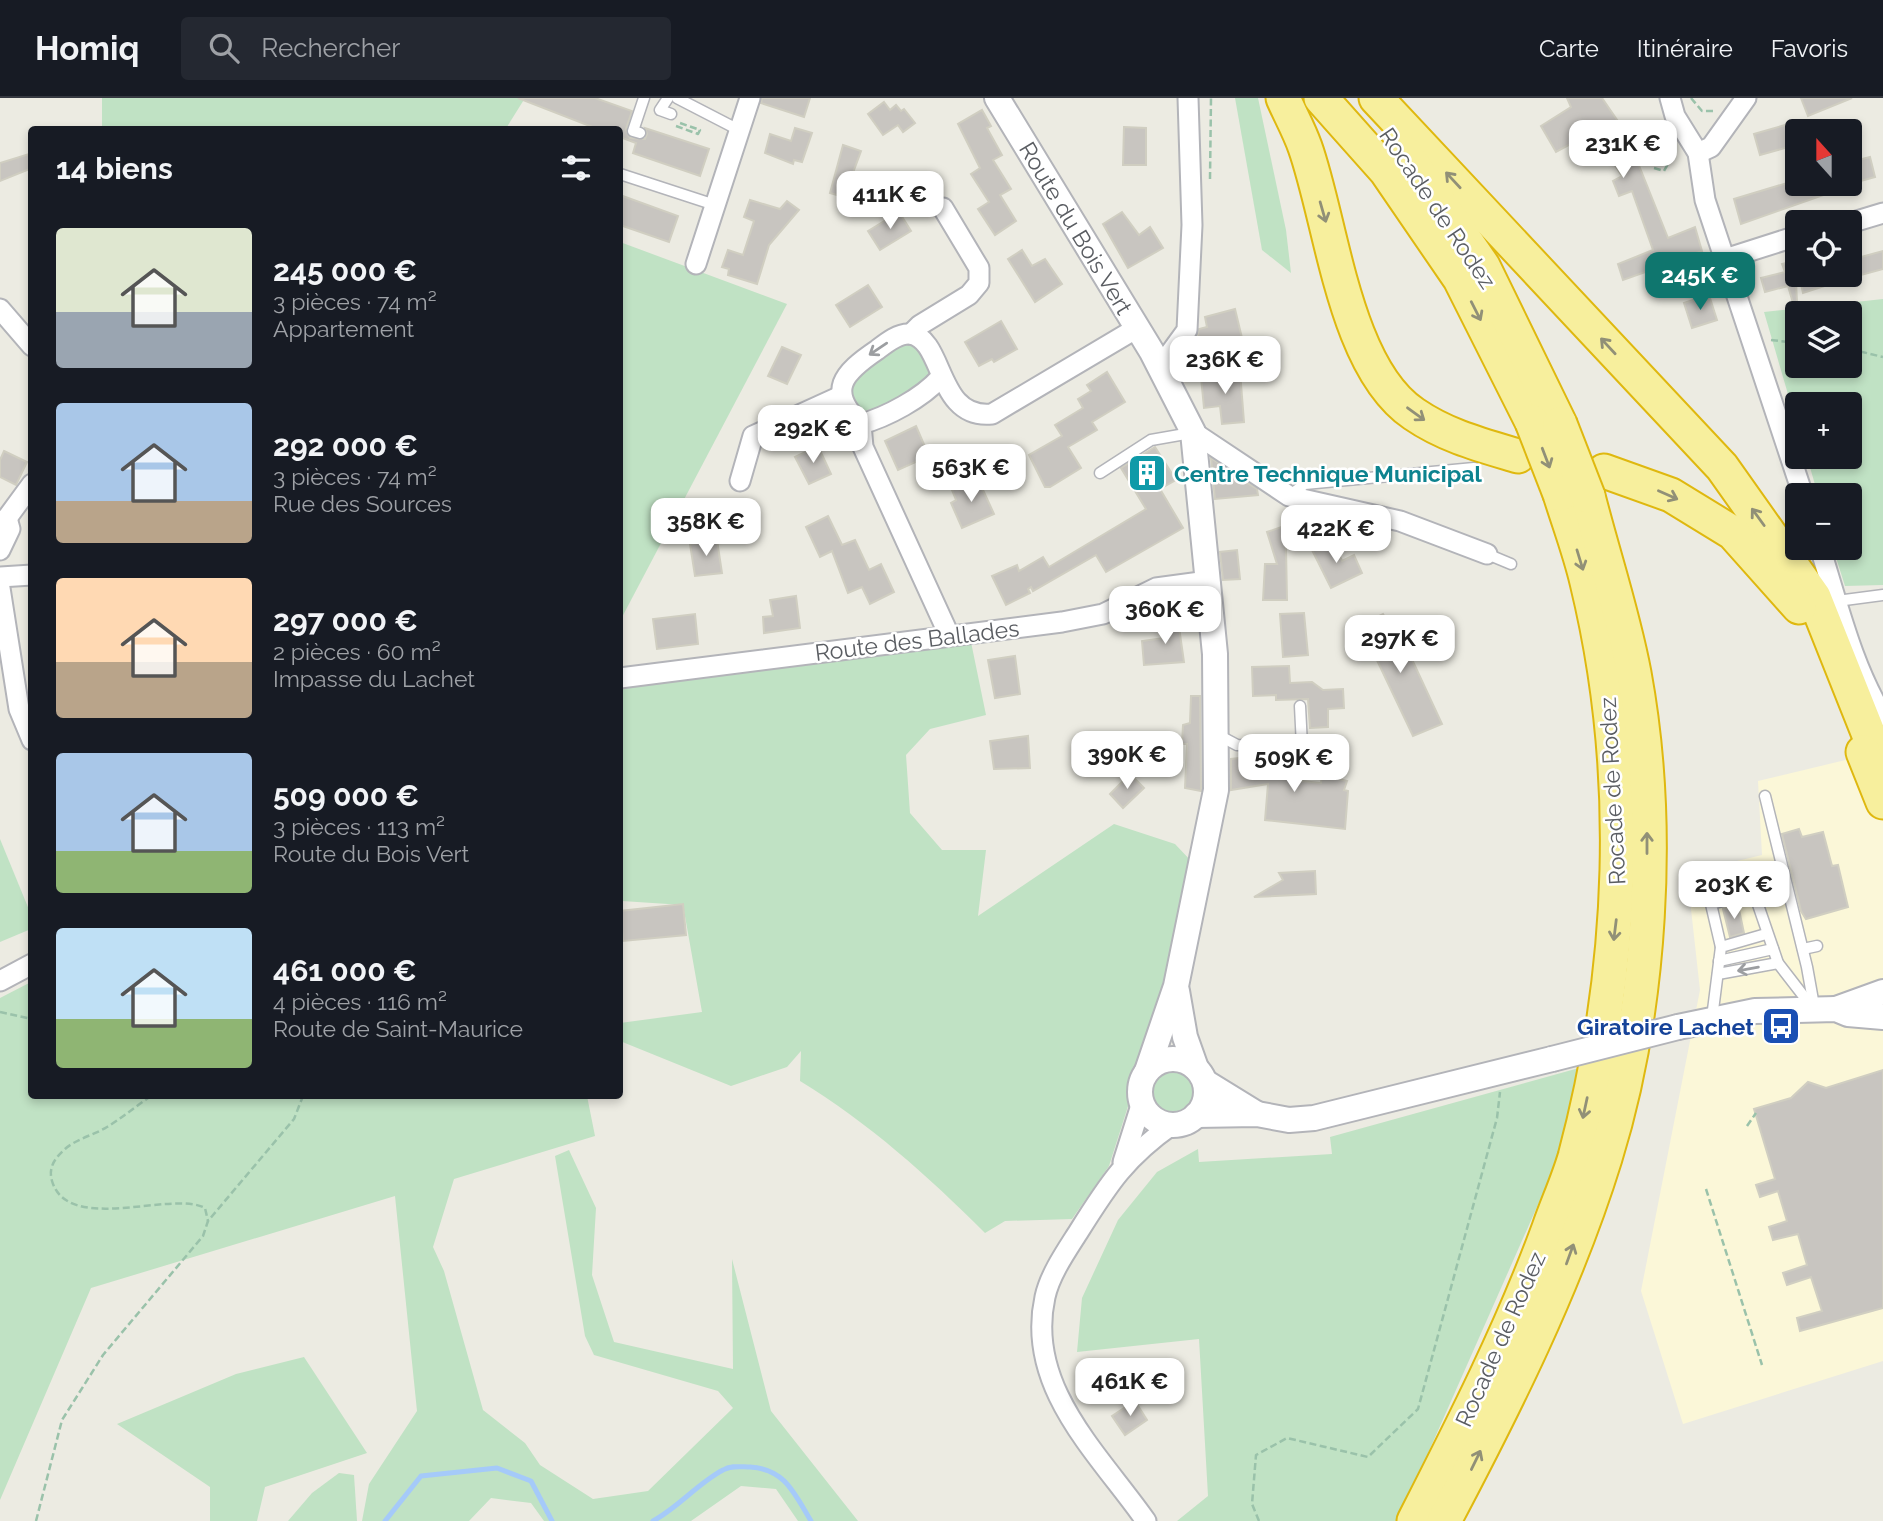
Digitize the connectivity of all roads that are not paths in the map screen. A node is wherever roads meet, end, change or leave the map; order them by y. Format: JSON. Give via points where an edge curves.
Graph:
{"nodes":[{"id":1,"x":644,"y":98,"type":"edge"},
{"id":2,"x":668,"y":98,"type":"edge"},
{"id":3,"x":677,"y":98,"type":"edge"},
{"id":4,"x":750,"y":98,"type":"edge"},
{"id":5,"x":997,"y":98,"type":"edge"},
{"id":6,"x":1188,"y":98,"type":"edge"},
{"id":7,"x":1283,"y":98,"type":"edge"},
{"id":8,"x":1321,"y":98,"type":"edge"},
{"id":9,"x":1359,"y":98,"type":"edge"},
{"id":10,"x":1376,"y":98,"type":"edge"},
{"id":11,"x":1670,"y":98,"type":"edge"},
{"id":12,"x":1746,"y":98,"type":"edge"},
{"id":13,"x":669,"y":119,"type":"road end"},
{"id":14,"x":739,"y":130,"type":"junction"},
{"id":15,"x":640,"y":133,"type":"dead end"},
{"id":16,"x":1698,"y":153,"type":"junction"},
{"id":17,"x":623,"y":175,"type":"edge"},
{"id":18,"x":715,"y":205,"type":"junction"},
{"id":19,"x":943,"y":208,"type":"dead end"},
{"id":20,"x":1883,"y":214,"type":"edge"},
{"id":21,"x":1862,"y":220,"type":"edge"},
{"id":22,"x":1785,"y":240,"type":"edge"},
{"id":23,"x":1726,"y":259,"type":"junction"},
{"id":24,"x":696,"y":264,"type":"dead end"},
{"id":25,"x":0,"y":309,"type":"edge"},
{"id":26,"x":1137,"y":328,"type":"junction"},
{"id":27,"x":911,"y":334,"type":"junction"},
{"id":28,"x":28,"y":341,"type":"edge"},
{"id":29,"x":1160,"y":368,"type":"junction"},
{"id":30,"x":940,"y":378,"type":"junction"},
{"id":31,"x":841,"y":396,"type":"junction"},
{"id":32,"x":1546,"y":423,"type":"junction"},
{"id":33,"x":861,"y":425,"type":"junction"},
{"id":34,"x":1193,"y":432,"type":"junction"},
{"id":35,"x":1518,"y":456,"type":"dead end"},
{"id":36,"x":1474,"y":468,"type":"dead end"},
{"id":37,"x":1100,"y":473,"type":"dead end"},
{"id":38,"x":740,"y":481,"type":"dead end"},
{"id":39,"x":1799,"y":483,"type":"edge"},
{"id":40,"x":1584,"y":487,"type":"junction"},
{"id":41,"x":28,"y":489,"type":"edge"},
{"id":42,"x":1289,"y":496,"type":"junction"},
{"id":43,"x":4,"y":520,"type":"edge"},
{"id":44,"x":0,"y":550,"type":"edge"},
{"id":45,"x":1487,"y":554,"type":"joint"},
{"id":46,"x":1824,"y":560,"type":"edge"},
{"id":47,"x":1511,"y":564,"type":"dead end"},
{"id":48,"x":28,"y":575,"type":"edge"},
{"id":49,"x":0,"y":577,"type":"edge"},
{"id":50,"x":1208,"y":581,"type":"junction"},
{"id":51,"x":0,"y":588,"type":"edge"},
{"id":52,"x":1883,"y":595,"type":"edge"},
{"id":53,"x":1837,"y":601,"type":"junction"},
{"id":54,"x":949,"y":635,"type":"junction"},
{"id":55,"x":623,"y":678,"type":"edge"},
{"id":56,"x":1300,"y":706,"type":"dead end"},
{"id":57,"x":1883,"y":716,"type":"edge"},
{"id":58,"x":28,"y":730,"type":"edge"},
{"id":59,"x":1217,"y":735,"type":"junction"},
{"id":60,"x":1883,"y":770,"type":"edge"},
{"id":61,"x":1765,"y":796,"type":"dead end"},
{"id":62,"x":1883,"y":802,"type":"edge"},
{"id":63,"x":1766,"y":934,"type":"junction"},
{"id":64,"x":1817,"y":946,"type":"dead end"},
{"id":65,"x":1721,"y":947,"type":"junction"},
{"id":66,"x":1773,"y":949,"type":"junction"},
{"id":67,"x":1803,"y":949,"type":"junction"},
{"id":68,"x":1719,"y":961,"type":"junction"},
{"id":69,"x":1779,"y":963,"type":"junction"},
{"id":70,"x":28,"y":966,"type":"edge"},
{"id":71,"x":1718,"y":974,"type":"junction"},
{"id":72,"x":0,"y":981,"type":"edge"},
{"id":73,"x":1176,"y":986,"type":"junction"},
{"id":74,"x":1883,"y":992,"type":"edge"},
{"id":75,"x":1825,"y":1009,"type":"junction"},
{"id":76,"x":1883,"y":1017,"type":"edge"},
{"id":77,"x":1712,"y":1018,"type":"junction"},
{"id":78,"x":1147,"y":1072,"type":"junction"},
{"id":79,"x":1200,"y":1075,"type":"junction"},
{"id":80,"x":1142,"y":1102,"type":"junction"},
{"id":81,"x":1258,"y":1114,"type":"junction"},
{"id":82,"x":1185,"y":1120,"type":"junction"},
{"id":83,"x":1122,"y":1166,"type":"junction"},
{"id":84,"x":1146,"y":1521,"type":"edge"},
{"id":85,"x":1413,"y":1521,"type":"edge"},
{"id":86,"x":1444,"y":1521,"type":"edge"}],
"edges":[{"from":1,"to":15,"type":"lane","via":[[633,119],[633,131]]},
{"from":2,"to":13,"type":"lane","via":[[660,110]]},
{"from":3,"to":14,"type":"lane"},
{"from":4,"to":14,"type":"street"},
{"from":5,"to":26,"type":"street","name":"Route du Bois Vert"},
{"from":6,"to":29,"type":"street","via":[[1192,225],[1187,330]]},
{"from":7,"to":35,"type":"highway","one_way":true,"via":[[1305,146],[1356,329],[1378,376],[1412,413],[1453,437]]},
{"from":8,"to":32,"type":"highway","name":"Rocade de Rodez","one_way":true,"via":[[1386,171],[1460,279]]},
{"from":9,"to":32,"type":"highway","name":"Rocade de Rodez","via":[[1403,151],[1483,266]]},
{"from":60,"to":10,"type":"highway","one_way":true,"via":[[1814,597],[1722,467]]},
{"from":11,"to":16,"type":"street","via":[[1675,116]]},
{"from":12,"to":16,"type":"street","via":[[1711,147]]},
{"from":14,"to":18,"type":"street"},
{"from":16,"to":23,"type":"street","via":[[1703,193]]},
{"from":17,"to":18,"type":"lane"},
{"from":18,"to":24,"type":"street"},
{"from":19,"to":27,"type":"street","via":[[979,268],[979,283],[969,295]]},
{"from":20,"to":21,"type":"street"},
{"from":22,"to":23,"type":"street"},
{"from":23,"to":39,"type":"street"},
{"from":25,"to":28,"type":"street"},
{"from":26,"to":29,"type":"street","name":"Route du Bois Vert"},
{"from":26,"to":30,"type":"street","via":[[992,414],[978,416],[965,409]]},
{"from":27,"to":30,"type":"street","via":[[925,342]]},
{"from":27,"to":31,"type":"street","one_way":true,"via":[[896,337],[852,367]]},
{"from":29,"to":34,"type":"street","name":"Route du Bois Vert"},
{"from":30,"to":33,"type":"street","via":[[932,387]]},
{"from":31,"to":33,"type":"street","via":[[847,411]]},
{"from":31,"to":38,"type":"street","via":[[753,436]]},
{"from":32,"to":40,"type":"highway","name":"Rocade de Rodez","bridge":true},
{"from":33,"to":54,"type":"street","via":[[863,447]]},
{"from":34,"to":37,"type":"lane","via":[[1150,440]]},
{"from":34,"to":42,"type":"street"},
{"from":34,"to":50,"type":"street","name":"Route du Bois Vert"},
{"from":36,"to":42,"type":"lane","via":[[1305,484]]},
{"from":40,"to":62,"type":"highway","one_way":true,"via":[[1671,495],[1733,533],[1790,594],[1819,646]]},
{"from":40,"to":85,"type":"highway","name":"Rocade de Rodez","one_way":true,"via":[[1587,581],[1612,724],[1620,858],[1616,926],[1599,1041],[1574,1158],[1522,1300]]},
{"from":86,"to":40,"type":"highway","name":"Rocade de Rodez","one_way":true,"via":[[1554,1300],[1606,1157],[1634,1033],[1648,916],[1647,780],[1634,673]]},
{"from":41,"to":43,"type":"street"},
{"from":42,"to":45,"type":"street","via":[[1400,521]]},
{"from":43,"to":44,"type":"street","via":[[10,529]]},
{"from":45,"to":47,"type":"lane"},
{"from":46,"to":53,"type":"street"},
{"from":48,"to":49,"type":"street"},
{"from":50,"to":54,"type":"street","name":"Route des Ballades","via":[[1156,588],[1103,614]]},
{"from":50,"to":59,"type":"street","name":"Route du Bois Vert"},
{"from":51,"to":58,"type":"street","via":[[19,709]]},
{"from":52,"to":53,"type":"lane"},
{"from":53,"to":57,"type":"street","via":[[1871,696]]},
{"from":54,"to":55,"type":"street","name":"Route des Ballades"},
{"from":56,"to":59,"type":"lane","via":[[1302,746],[1237,745]]},
{"from":59,"to":73,"type":"street","name":"Route du Bois Vert","via":[[1209,839]]},
{"from":61,"to":67,"type":"lane"},
{"from":63,"to":65,"type":"lane"},
{"from":63,"to":65,"type":"lane","via":[[1754,893],[1712,904]]},
{"from":63,"to":66,"type":"lane"},
{"from":64,"to":67,"type":"lane"},
{"from":65,"to":68,"type":"lane"},
{"from":66,"to":68,"type":"lane"},
{"from":66,"to":69,"type":"lane"},
{"from":67,"to":75,"type":"lane"},
{"from":68,"to":71,"type":"lane"},
{"from":69,"to":71,"type":"lane","one_way":true},
{"from":69,"to":75,"type":"lane"},
{"from":70,"to":72,"type":"street"},
{"from":71,"to":77,"type":"lane"},
{"from":73,"to":78,"type":"street"},
{"from":73,"to":79,"type":"street","via":[[1185,1037]]},
{"from":74,"to":75,"type":"street"},
{"from":75,"to":76,"type":"street"},
{"from":75,"to":77,"type":"street","via":[[1755,1011]]},
{"from":77,"to":81,"type":"street","bridge":true,"via":[[1314,1118],[1289,1120]]},
{"from":78,"to":79,"type":"street","via":[[1155,1064],[1176,1059]]},
{"from":78,"to":80,"type":"street","via":[[1140,1091]]},
{"from":79,"to":81,"type":"street"},
{"from":79,"to":82,"type":"street","via":[[1205,1100]]},
{"from":80,"to":82,"type":"street","via":[[1154,1118]]},
{"from":80,"to":83,"type":"street"},
{"from":81,"to":82,"type":"street"},
{"from":82,"to":83,"type":"street","via":[[1144,1144]]},
{"from":83,"to":84,"type":"street","via":[[1065,1253],[1045,1295],[1041,1334],[1053,1389],[1065,1411]]}]}
